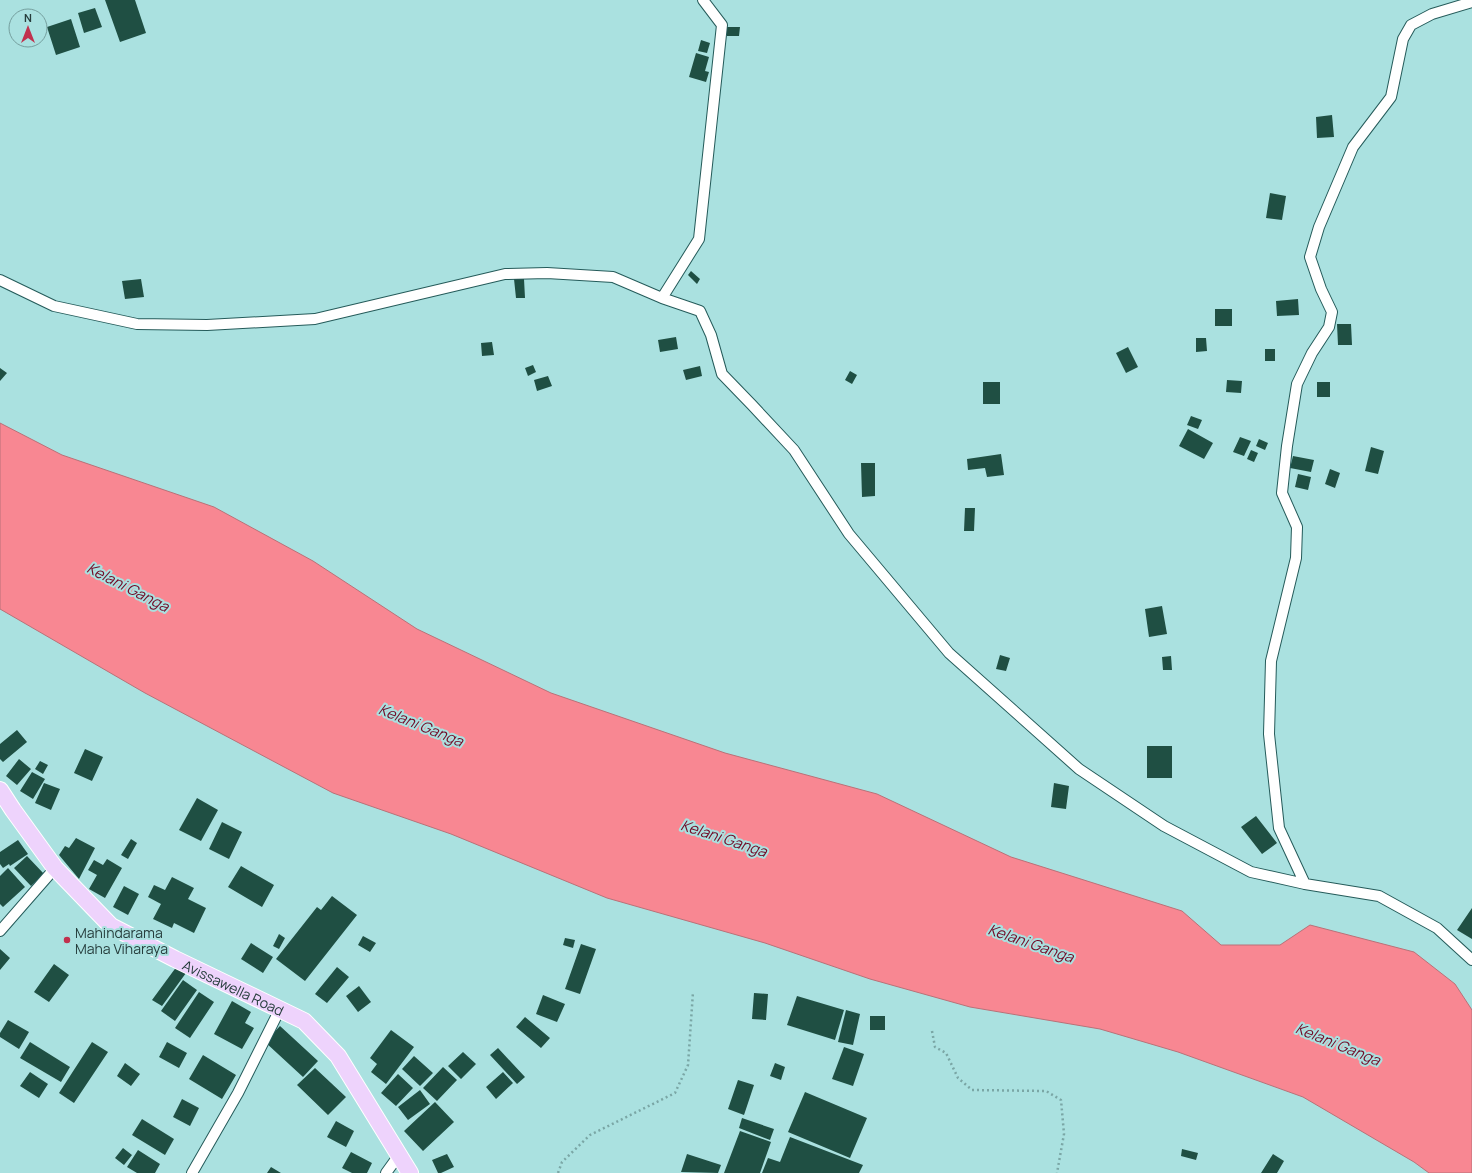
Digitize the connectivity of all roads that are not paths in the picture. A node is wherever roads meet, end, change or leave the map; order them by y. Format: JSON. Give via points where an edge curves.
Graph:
{"nodes":[{"id":1,"x":703,"y":0,"type":"edge"},
{"id":2,"x":1472,"y":2,"type":"edge"},
{"id":3,"x":0,"y":280,"type":"edge"},
{"id":4,"x":662,"y":298,"type":"junction"},
{"id":5,"x":0,"y":790,"type":"edge"},
{"id":6,"x":55,"y":868,"type":"junction"},
{"id":7,"x":1305,"y":884,"type":"junction"},
{"id":8,"x":0,"y":931,"type":"edge"},
{"id":9,"x":1472,"y":960,"type":"edge"},
{"id":10,"x":280,"y":1009,"type":"junction"},
{"id":11,"x":400,"y":1155,"type":"junction"},
{"id":12,"x":192,"y":1173,"type":"edge"},
{"id":13,"x":386,"y":1173,"type":"edge"},
{"id":14,"x":410,"y":1173,"type":"edge"}],
"edges":[{"from":1,"to":4,"type":"street","via":[[722,25],[699,239]]},
{"from":2,"to":7,"type":"street","via":[[1432,14],[1411,25],[1404,39],[1391,97],[1352,147],[1310,257],[1332,312],[1328,327],[1297,384],[1287,446],[1282,493],[1297,527],[1296,558],[1271,661],[1269,734],[1280,828]]},
{"from":3,"to":4,"type":"street","via":[[54,306],[137,324],[207,325],[315,319],[505,274],[547,273],[613,277]]},
{"from":4,"to":7,"type":"street","via":[[700,311],[711,334],[722,374],[794,450],[849,534],[949,653],[1079,769],[1164,826],[1251,872]]},
{"from":5,"to":6,"type":"main road","name":"Avissawella Road"},
{"from":6,"to":8,"type":"street"},
{"from":6,"to":10,"type":"main road","name":"Avissawella Road","via":[[111,926]]},
{"from":7,"to":9,"type":"street","via":[[1379,896],[1437,928]]},
{"from":10,"to":11,"type":"main road","name":"Avissawella Road","via":[[304,1021],[338,1056]]},
{"from":10,"to":12,"type":"street","via":[[238,1093]]},
{"from":11,"to":13,"type":"street"},
{"from":11,"to":14,"type":"main road","name":"Avissawella Road"}]}
